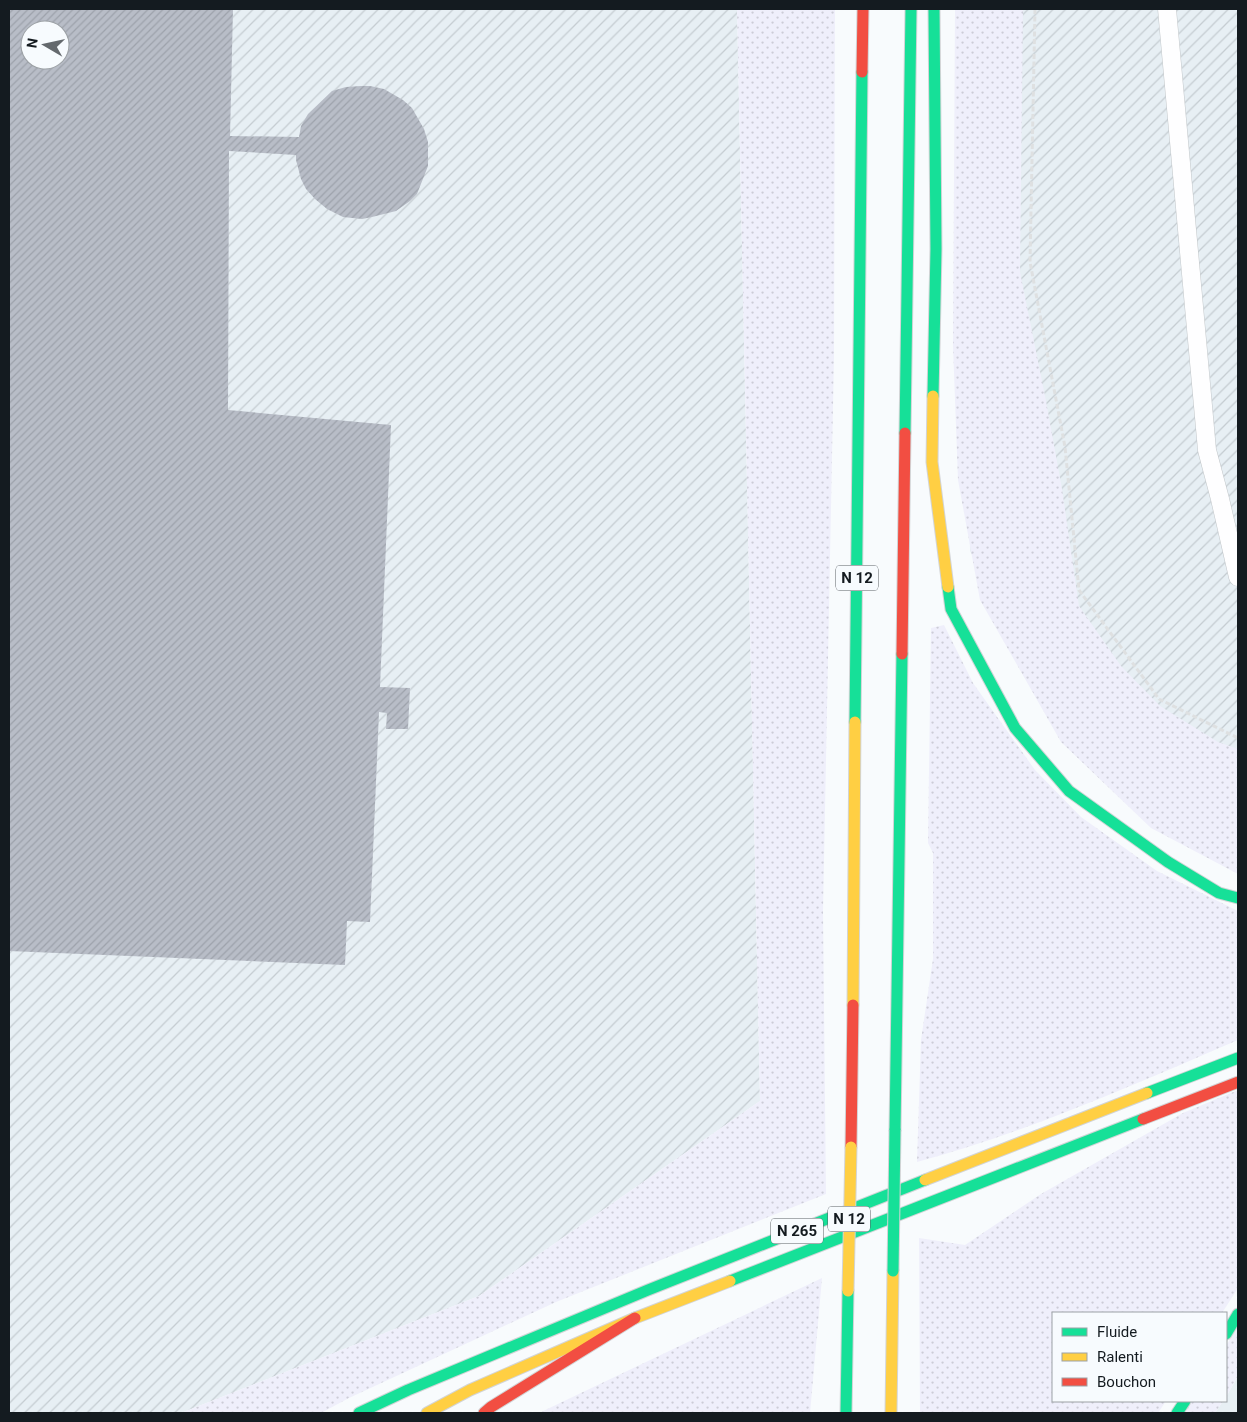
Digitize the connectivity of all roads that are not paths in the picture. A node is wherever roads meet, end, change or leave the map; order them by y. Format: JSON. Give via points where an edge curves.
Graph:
{"nodes":[{"id":1,"x":863,"y":9,"type":"edge"},
{"id":2,"x":911,"y":9,"type":"edge"},
{"id":3,"x":934,"y":9,"type":"edge"},
{"id":4,"x":1168,"y":9,"type":"edge"},
{"id":5,"x":1238,"y":577,"type":"edge"},
{"id":6,"x":1238,"y":898,"type":"edge"},
{"id":7,"x":1238,"y":1058,"type":"edge"},
{"id":8,"x":1238,"y":1082,"type":"edge"},
{"id":9,"x":1238,"y":1314,"type":"edge"},
{"id":10,"x":635,"y":1318,"type":"junction"},
{"id":11,"x":1227,"y":1332,"type":"edge"},
{"id":12,"x":1184,"y":1402,"type":"edge"},
{"id":13,"x":359,"y":1413,"type":"edge"},
{"id":14,"x":427,"y":1413,"type":"edge"},
{"id":15,"x":484,"y":1413,"type":"edge"},
{"id":16,"x":846,"y":1413,"type":"edge"},
{"id":17,"x":891,"y":1413,"type":"edge"},
{"id":18,"x":1177,"y":1413,"type":"edge"}],
"edges":[{"from":1,"to":16,"type":"main road","number":"N 12","bridge":true},
{"from":2,"to":17,"type":"main road","number":"N 12","bridge":true},
{"from":3,"to":6,"type":"main road","via":[[936,249],[932,462],[951,609],[1015,728],[1068,791],[1168,862],[1219,893]]},
{"from":4,"to":5,"type":"lane","via":[[1207,450]]},
{"from":7,"to":13,"type":"main road","number":"N 265","via":[[648,1290]]},
{"from":8,"to":10,"type":"main road","number":"N 265"},
{"from":9,"to":11,"type":"main road"},
{"from":10,"to":14,"type":"main road","number":"N 265","via":[[470,1390]]},
{"from":10,"to":15,"type":"main road"},
{"from":12,"to":18,"type":"main road"}]}
